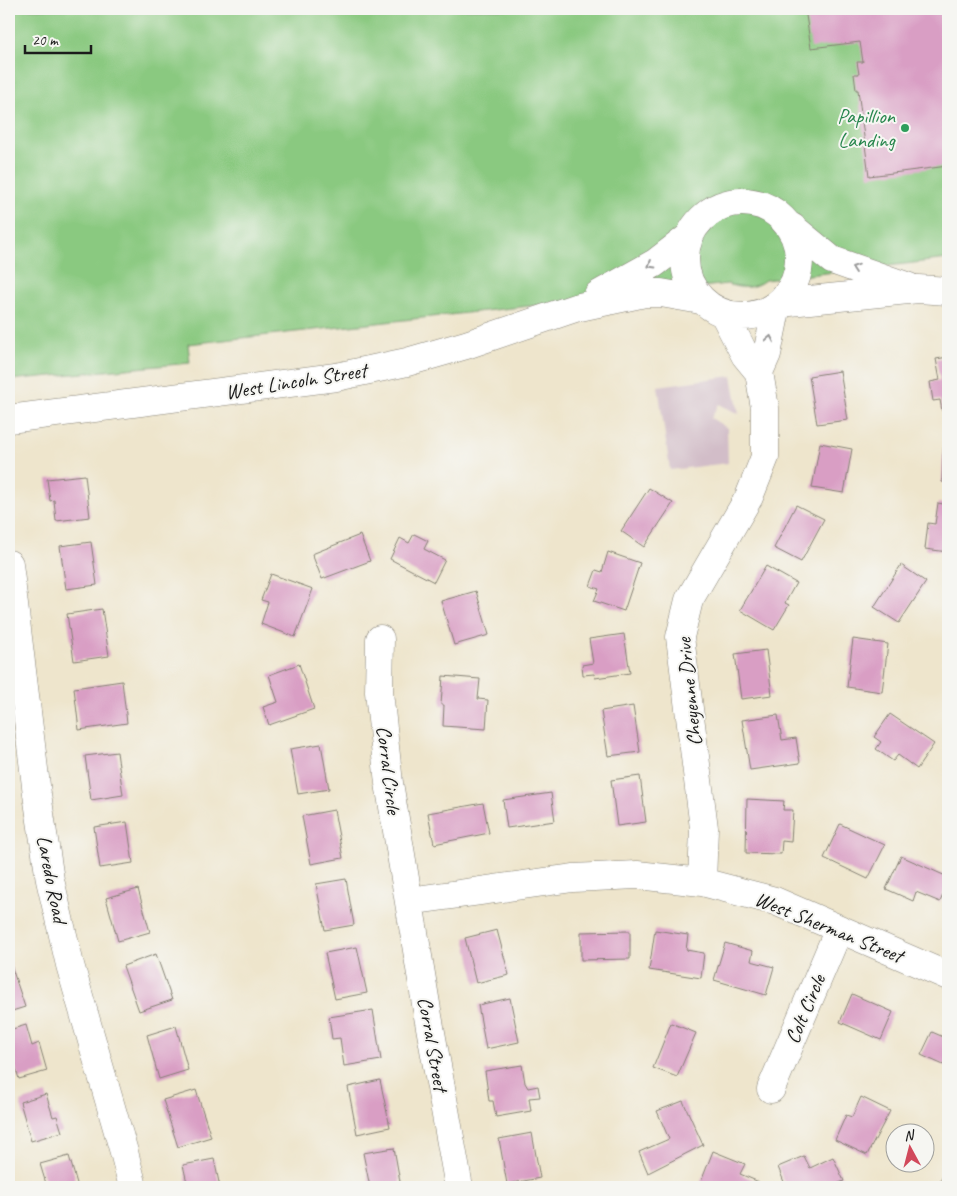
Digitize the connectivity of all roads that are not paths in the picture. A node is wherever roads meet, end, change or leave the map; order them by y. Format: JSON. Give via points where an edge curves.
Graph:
{"nodes":[{"id":1,"x":792,"y":226,"type":"junction"},
{"id":2,"x":690,"y":236,"type":"junction"},
{"id":3,"x":918,"y":290,"type":"junction"},
{"id":4,"x":948,"y":291,"type":"edge"},
{"id":5,"x":701,"y":300,"type":"junction"},
{"id":6,"x":778,"y":304,"type":"junction"},
{"id":7,"x":575,"y":308,"type":"junction"},
{"id":8,"x":724,"y":314,"type":"junction"},
{"id":9,"x":759,"y":372,"type":"junction"},
{"id":10,"x":9,"y":419,"type":"edge"},
{"id":11,"x":9,"y":564,"type":"edge"},
{"id":12,"x":380,"y":639,"type":"dead end"},
{"id":13,"x":702,"y":882,"type":"junction"},
{"id":14,"x":409,"y":901,"type":"junction"},
{"id":15,"x":839,"y":929,"type":"junction"},
{"id":16,"x":948,"y":976,"type":"edge"},
{"id":17,"x":771,"y":1089,"type":"dead end"},
{"id":18,"x":133,"y":1187,"type":"edge"},
{"id":19,"x":459,"y":1187,"type":"edge"}],
"edges":[{"from":1,"to":2,"type":"street","via":[[770,209],[757,204],[730,203],[706,215]]},
{"from":3,"to":1,"type":"street","one_way":true,"via":[[832,260]]},
{"from":1,"to":6,"type":"street","via":[[800,254],[799,269],[788,295]]},
{"from":2,"to":5,"type":"street","via":[[684,262],[692,289]]},
{"from":2,"to":7,"type":"street","name":"West Lincoln Street","one_way":true,"via":[[655,263]]},
{"from":3,"to":4,"type":"street"},
{"from":3,"to":6,"type":"street"},
{"from":5,"to":7,"type":"street","name":"West Lincoln Street","via":[[645,293]]},
{"from":5,"to":8,"type":"street"},
{"from":6,"to":8,"type":"street","via":[[751,316]]},
{"from":9,"to":6,"type":"street","one_way":true,"via":[[767,354]]},
{"from":7,"to":10,"type":"street","name":"West Lincoln Street","via":[[466,345],[336,378]]},
{"from":8,"to":9,"type":"street","name":"Cheyenne Drive","via":[[745,355]]},
{"from":9,"to":13,"type":"street","name":"Cheyenne Drive","via":[[765,408],[765,457],[749,497],[689,600],[680,637],[704,828]]},
{"from":11,"to":18,"type":"street","name":"Laredo Road","via":[[50,880],[70,964]]},
{"from":12,"to":14,"type":"street","name":"Corral Circle","via":[[379,692],[388,783]]},
{"from":13,"to":14,"type":"street","name":"West Sherman Street","via":[[637,875],[573,878]]},
{"from":13,"to":15,"type":"street","name":"West Sherman Street","via":[[775,901]]},
{"from":14,"to":19,"type":"street","name":"Corral Street"},
{"from":15,"to":16,"type":"street","name":"West Sherman Street"},
{"from":15,"to":17,"type":"street","name":"Colt Circle"}]}
